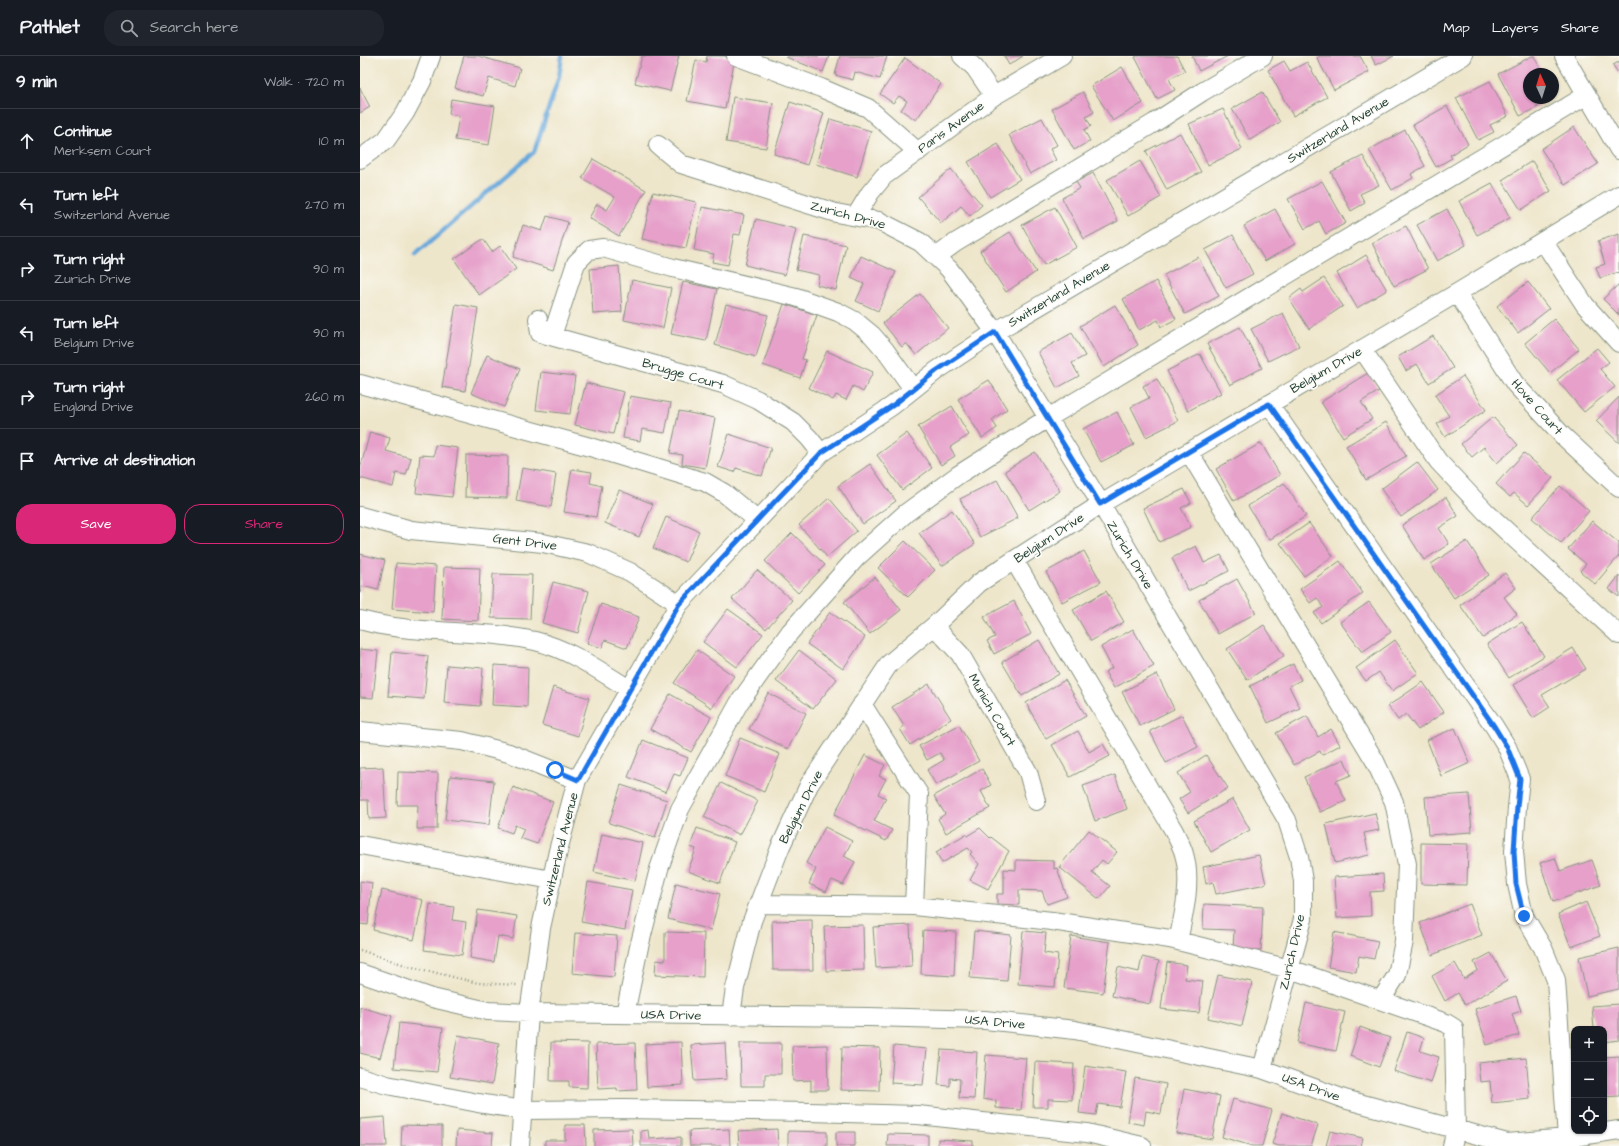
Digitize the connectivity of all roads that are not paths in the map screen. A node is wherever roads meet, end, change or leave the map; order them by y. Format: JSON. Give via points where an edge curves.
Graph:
{"nodes":[{"id":1,"x":431,"y":56,"type":"edge"},
{"id":2,"x":736,"y":56,"type":"edge"},
{"id":3,"x":962,"y":56,"type":"edge"},
{"id":4,"x":1062,"y":56,"type":"edge"},
{"id":5,"x":1263,"y":56,"type":"edge"},
{"id":6,"x":1463,"y":56,"type":"edge"},
{"id":7,"x":1564,"y":56,"type":"edge"},
{"id":8,"x":1587,"y":95,"type":"junction"},
{"id":9,"x":994,"y":96,"type":"junction"},
{"id":10,"x":658,"y":145,"type":"dead end"},
{"id":11,"x":1619,"y":150,"type":"edge"},
{"id":12,"x":918,"y":152,"type":"junction"},
{"id":13,"x":360,"y":159,"type":"edge"},
{"id":14,"x":1619,"y":195,"type":"edge"},
{"id":15,"x":856,"y":216,"type":"junction"},
{"id":16,"x":1543,"y":241,"type":"junction"},
{"id":17,"x":936,"y":257,"type":"junction"},
{"id":18,"x":1457,"y":293,"type":"junction"},
{"id":19,"x":538,"y":319,"type":"dead end"},
{"id":20,"x":995,"y":332,"type":"junction"},
{"id":21,"x":552,"y":336,"type":"junction"},
{"id":22,"x":1619,"y":343,"type":"edge"},
{"id":23,"x":1362,"y":349,"type":"junction"},
{"id":24,"x":360,"y":384,"type":"edge"},
{"id":25,"x":913,"y":389,"type":"junction"},
{"id":26,"x":1269,"y":404,"type":"junction"},
{"id":27,"x":1048,"y":418,"type":"junction"},
{"id":28,"x":1189,"y":452,"type":"junction"},
{"id":29,"x":821,"y":453,"type":"junction"},
{"id":30,"x":1619,"y":488,"type":"edge"},
{"id":31,"x":1100,"y":504,"type":"junction"},
{"id":32,"x":360,"y":516,"type":"edge"},
{"id":33,"x":757,"y":520,"type":"junction"},
{"id":34,"x":1014,"y":560,"type":"junction"},
{"id":35,"x":679,"y":604,"type":"junction"},
{"id":36,"x":360,"y":620,"type":"edge"},
{"id":37,"x":934,"y":626,"type":"junction"},
{"id":38,"x":1619,"y":635,"type":"edge"},
{"id":39,"x":630,"y":689,"type":"junction"},
{"id":40,"x":862,"y":704,"type":"junction"},
{"id":41,"x":360,"y":731,"type":"edge"},
{"id":42,"x":578,"y":780,"type":"junction"},
{"id":43,"x":1036,"y":801,"type":"dead end"},
{"id":44,"x":360,"y":845,"type":"edge"},
{"id":45,"x":552,"y":880,"type":"junction"},
{"id":46,"x":759,"y":904,"type":"junction"},
{"id":47,"x":914,"y":906,"type":"junction"},
{"id":48,"x":1178,"y":941,"type":"junction"},
{"id":49,"x":1290,"y":968,"type":"junction"},
{"id":50,"x":360,"y":973,"type":"edge"},
{"id":51,"x":1381,"y":1000,"type":"junction"},
{"id":52,"x":529,"y":1013,"type":"junction"},
{"id":53,"x":625,"y":1014,"type":"junction"},
{"id":54,"x":731,"y":1016,"type":"junction"},
{"id":55,"x":1262,"y":1069,"type":"junction"},
{"id":56,"x":360,"y":1077,"type":"edge"},
{"id":57,"x":523,"y":1110,"type":"junction"},
{"id":58,"x":1619,"y":1130,"type":"edge"},
{"id":59,"x":1454,"y":1138,"type":"edge"},
{"id":60,"x":1567,"y":1138,"type":"junction"},
{"id":61,"x":520,"y":1146,"type":"edge"},
{"id":62,"x":1142,"y":1146,"type":"edge"}],
"edges":[{"from":1,"to":13,"type":"street","via":[[406,114],[386,140]]},
{"from":2,"to":12,"type":"street","via":[[868,108]]},
{"from":3,"to":9,"type":"street","via":[[975,68]]},
{"from":4,"to":9,"type":"street","name":"Paris Avenue"},
{"from":5,"to":17,"type":"street","via":[[961,239]]},
{"from":6,"to":20,"type":"street","name":"Switzerland Avenue"},
{"from":7,"to":8,"type":"street"},
{"from":8,"to":11,"type":"street"},
{"from":8,"to":27,"type":"street"},
{"from":9,"to":12,"type":"street","name":"Paris Avenue"},
{"from":10,"to":15,"type":"street","name":"Zurich Drive","via":[[681,164],[836,213]]},
{"from":12,"to":15,"type":"street","name":"Paris Avenue","via":[[884,176]]},
{"from":14,"to":16,"type":"street","name":"Belgium Drive"},
{"from":15,"to":17,"type":"street","name":"Zurich Drive","via":[[879,220],[892,226],[920,242]]},
{"from":16,"to":18,"type":"street","name":"Belgium Drive"},
{"from":16,"to":22,"type":"street","via":[[1585,305]]},
{"from":17,"to":20,"type":"street","name":"Zurich Drive","via":[[949,269]]},
{"from":18,"to":23,"type":"street","name":"Belgium Drive"},
{"from":18,"to":30,"type":"street","name":"Hove Court","via":[[1515,384],[1562,436]]},
{"from":19,"to":21,"type":"street","name":"Brugge Court","via":[[540,333]]},
{"from":20,"to":25,"type":"street","name":"Switzerland Avenue"},
{"from":20,"to":27,"type":"street","name":"Zurich Drive"},
{"from":21,"to":25,"type":"street","via":[[576,263],[589,250],[603,248],[673,268],[796,297],[838,312],[855,321],[872,335]]},
{"from":21,"to":29,"type":"street","name":"Brugge Court","via":[[723,384],[758,400],[793,422]]},
{"from":23,"to":26,"type":"street","name":"Belgium Drive"},
{"from":23,"to":38,"type":"street","via":[[1438,461],[1486,512]]},
{"from":24,"to":33,"type":"street","via":[[705,482],[724,493]]},
{"from":25,"to":29,"type":"street","name":"Switzerland Avenue"},
{"from":26,"to":28,"type":"street","name":"Belgium Drive"},
{"from":26,"to":60,"type":"street","via":[[1494,726],[1507,747],[1520,779],[1514,851],[1516,884],[1524,916],[1543,948],[1556,980]]},
{"from":27,"to":31,"type":"street","name":"Zurich Drive"},
{"from":27,"to":53,"type":"street","via":[[958,475],[912,509],[858,557],[790,632],[739,703],[680,808],[659,869]]},
{"from":28,"to":31,"type":"street","name":"Belgium Drive"},
{"from":28,"to":51,"type":"street","via":[[1375,761],[1394,802],[1407,864],[1404,941],[1397,975]]},
{"from":29,"to":33,"type":"street","name":"Switzerland Avenue"},
{"from":31,"to":34,"type":"street","name":"Belgium Drive"},
{"from":31,"to":49,"type":"street","name":"Zurich Drive","via":[[1287,820],[1299,857],[1303,881],[1303,919]]},
{"from":32,"to":35,"type":"street","name":"Gent Drive","via":[[411,530],[543,543],[588,553],[630,572]]},
{"from":33,"to":35,"type":"street","name":"Switzerland Avenue"},
{"from":34,"to":37,"type":"street","name":"Belgium Drive","via":[[979,583]]},
{"from":34,"to":48,"type":"street","via":[[1174,831],[1184,854],[1188,878]]},
{"from":35,"to":39,"type":"street","name":"Switzerland Avenue"},
{"from":36,"to":39,"type":"street","via":[[417,630],[508,636],[536,641],[590,665]]},
{"from":37,"to":40,"type":"street","name":"Belgium Drive","via":[[889,664]]},
{"from":37,"to":43,"type":"street","name":"Munich Court","via":[[960,654],[1028,772]]},
{"from":39,"to":42,"type":"street","name":"Switzerland Avenue"},
{"from":40,"to":46,"type":"street","name":"Belgium Drive","via":[[809,785],[780,848]]},
{"from":40,"to":47,"type":"street","via":[[919,794]]},
{"from":41,"to":42,"type":"street","via":[[462,741],[509,753]]},
{"from":42,"to":45,"type":"street","name":"Switzerland Avenue"},
{"from":44,"to":45,"type":"street"},
{"from":45,"to":52,"type":"street","name":"Switzerland Avenue","via":[[541,928]]},
{"from":46,"to":47,"type":"street"},
{"from":46,"to":54,"type":"street","name":"Belgium Drive","via":[[752,921],[735,988]]},
{"from":47,"to":48,"type":"street","via":[[1052,921]]},
{"from":48,"to":49,"type":"street"},
{"from":49,"to":51,"type":"street"},
{"from":49,"to":55,"type":"street","name":"Zurich Drive"},
{"from":50,"to":52,"type":"street","name":"USA Drive","via":[[432,998],[488,1011]]},
{"from":51,"to":59,"type":"street","via":[[1454,1028]]},
{"from":52,"to":53,"type":"street","name":"USA Drive"},
{"from":52,"to":57,"type":"street","name":"Switzerland Avenue"},
{"from":53,"to":54,"type":"street","name":"USA Drive"},
{"from":54,"to":55,"type":"street","name":"USA Drive","via":[[985,1020],[1074,1030]]},
{"from":55,"to":59,"type":"street","name":"USA Drive","via":[[1344,1099],[1428,1121]]},
{"from":56,"to":57,"type":"street","via":[[387,1085]]},
{"from":57,"to":61,"type":"street","name":"Switzerland Avenue"},
{"from":57,"to":62,"type":"street","via":[[624,1109],[918,1115],[1088,1133]]},
{"from":58,"to":60,"type":"street","name":"USA Drive"},
{"from":59,"to":60,"type":"street","name":"USA Drive","via":[[1507,1142]]}]}
